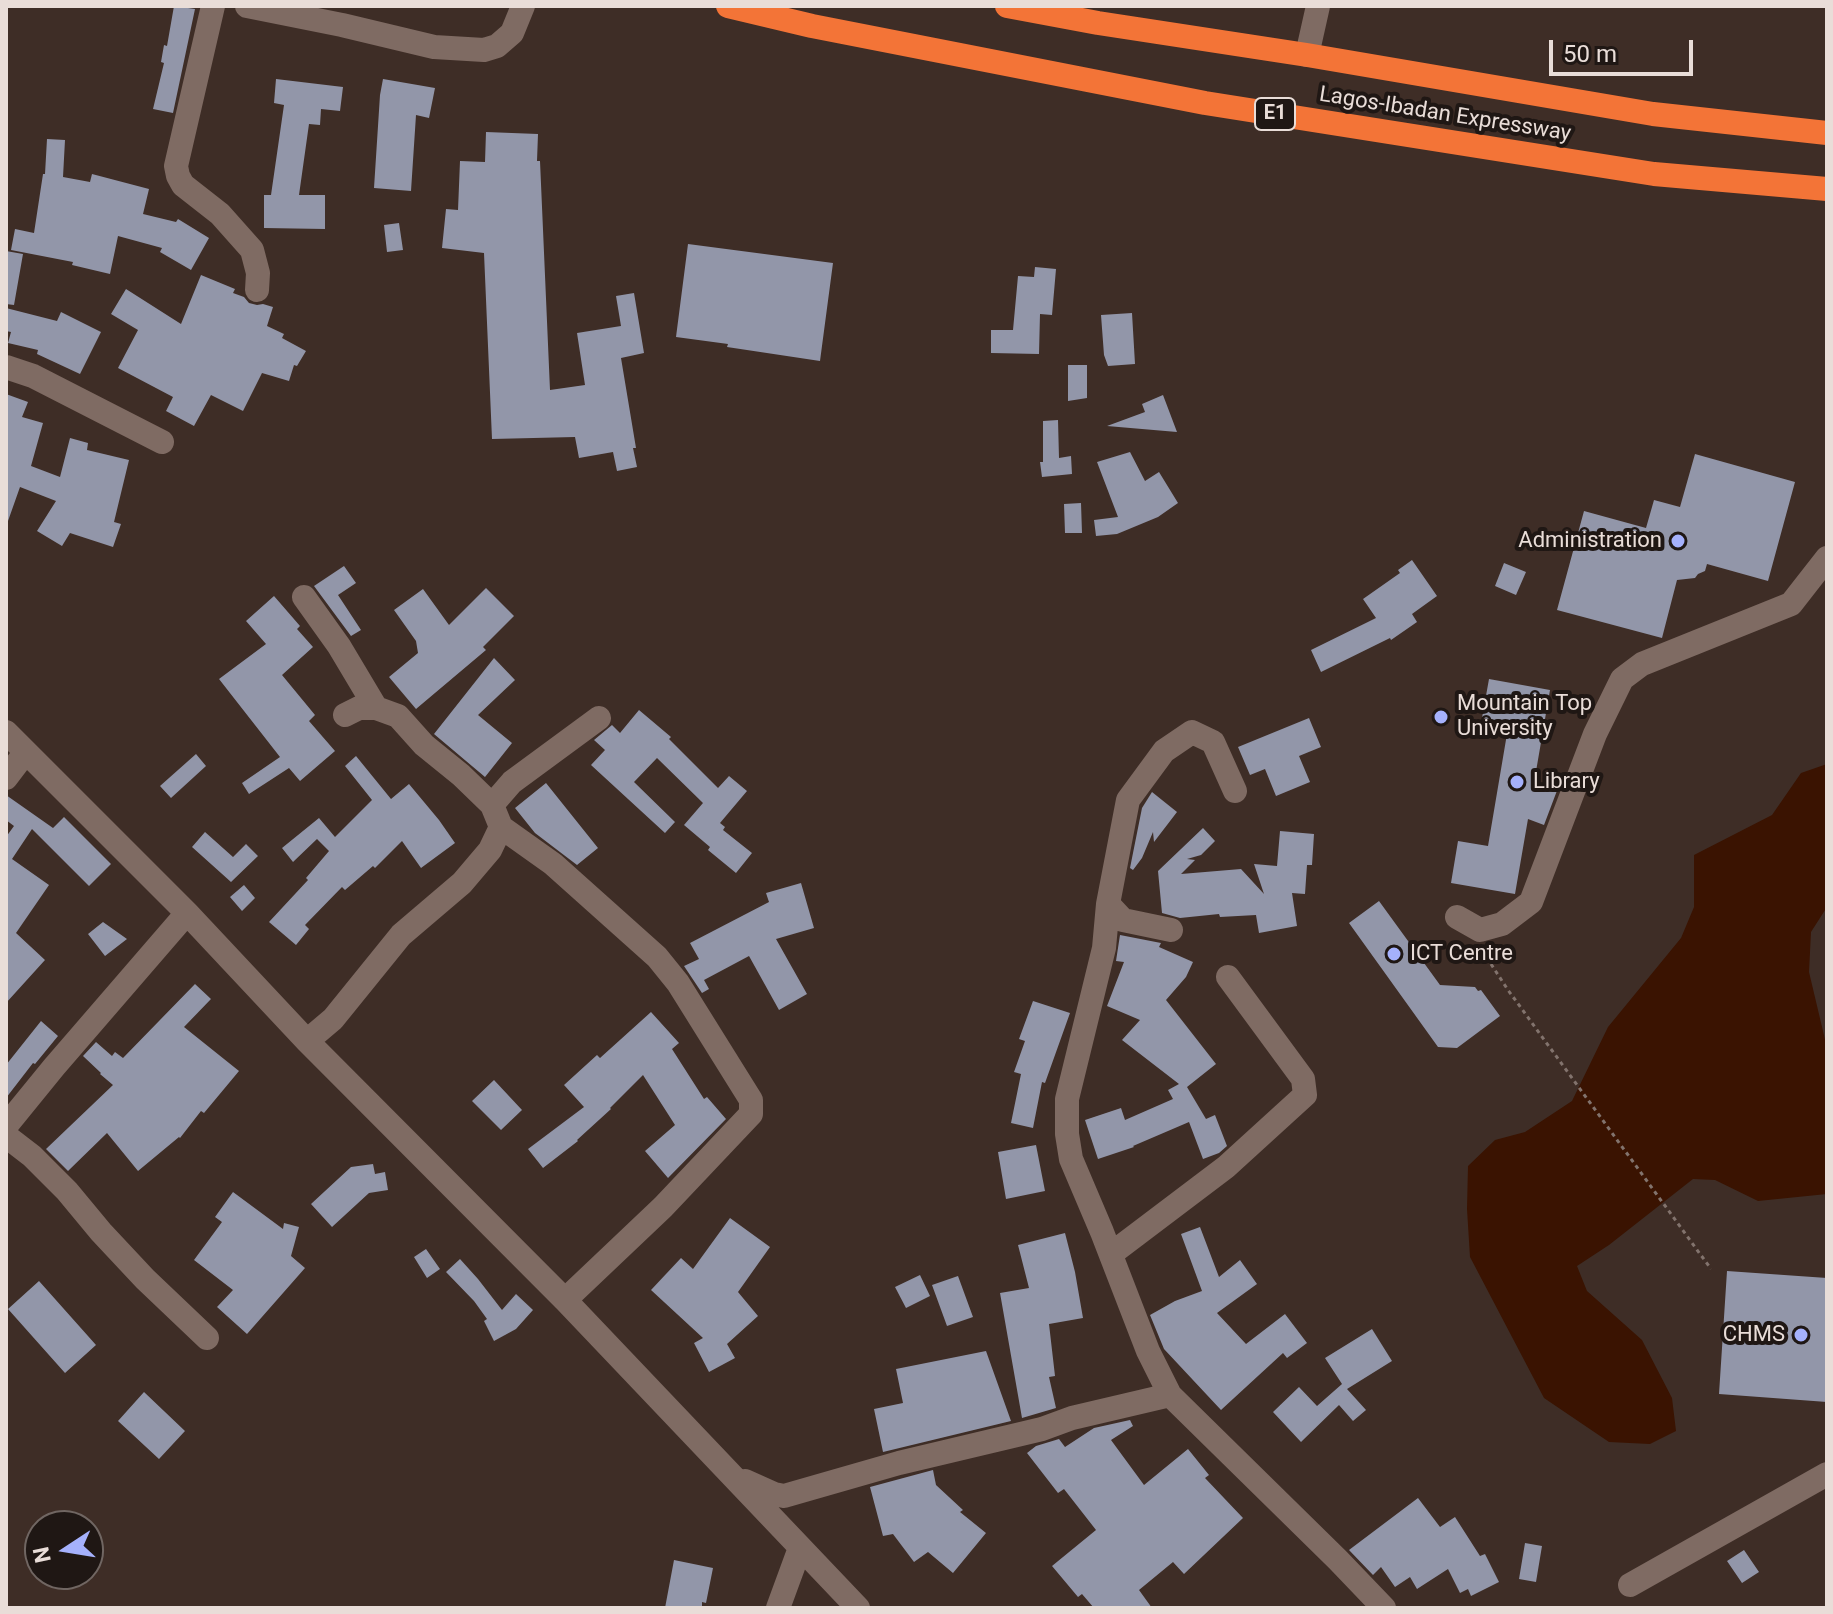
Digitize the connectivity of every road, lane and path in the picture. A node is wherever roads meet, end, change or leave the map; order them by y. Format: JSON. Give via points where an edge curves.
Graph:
{"nodes":[{"id":1,"x":213,"y":6,"type":"edge"},
{"id":2,"x":247,"y":6,"type":"edge"},
{"id":3,"x":523,"y":6,"type":"edge"},
{"id":4,"x":728,"y":6,"type":"edge"},
{"id":5,"x":1007,"y":6,"type":"edge"},
{"id":6,"x":1318,"y":6,"type":"edge"},
{"id":7,"x":1100,"y":15,"type":"edge"},
{"id":8,"x":1307,"y":55,"type":"junction"},
{"id":9,"x":1827,"y":133,"type":"edge"},
{"id":10,"x":1827,"y":189,"type":"edge"},
{"id":11,"x":257,"y":290,"type":"dead end"},
{"id":12,"x":6,"y":367,"type":"edge"},
{"id":13,"x":162,"y":442,"type":"dead end"},
{"id":14,"x":1827,"y":558,"type":"edge"},
{"id":15,"x":304,"y":597,"type":"dead end"},
{"id":16,"x":376,"y":708,"type":"junction"},
{"id":17,"x":345,"y":715,"type":"dead end"},
{"id":18,"x":599,"y":718,"type":"dead end"},
{"id":19,"x":6,"y":732,"type":"edge"},
{"id":20,"x":25,"y":753,"type":"junction"},
{"id":21,"x":6,"y":778,"type":"edge"},
{"id":22,"x":1235,"y":791,"type":"dead end"},
{"id":23,"x":496,"y":816,"type":"junction"},
{"id":24,"x":1108,"y":904,"type":"junction"},
{"id":25,"x":187,"y":913,"type":"junction"},
{"id":26,"x":1457,"y":917,"type":"dead end"},
{"id":27,"x":1171,"y":930,"type":"dead end"},
{"id":28,"x":1480,"y":930,"type":"junction"},
{"id":29,"x":1228,"y":977,"type":"dead end"},
{"id":30,"x":307,"y":1041,"type":"junction"},
{"id":31,"x":6,"y":1126,"type":"edge"},
{"id":32,"x":6,"y":1136,"type":"edge"},
{"id":33,"x":1111,"y":1254,"type":"junction"},
{"id":34,"x":1711,"y":1269,"type":"dead end"},
{"id":35,"x":565,"y":1300,"type":"junction"},
{"id":36,"x":207,"y":1338,"type":"dead end"},
{"id":37,"x":1170,"y":1395,"type":"junction"},
{"id":38,"x":731,"y":1473,"type":"junction"},
{"id":39,"x":1827,"y":1474,"type":"edge"},
{"id":40,"x":800,"y":1548,"type":"junction"},
{"id":41,"x":1630,"y":1585,"type":"dead end"},
{"id":42,"x":778,"y":1608,"type":"edge"},
{"id":43,"x":858,"y":1608,"type":"edge"},
{"id":44,"x":1384,"y":1608,"type":"edge"}],
"edges":[{"from":1,"to":11,"type":"street","via":[[176,166],[183,185],[220,214],[252,250]]},
{"from":2,"to":3,"type":"street","via":[[434,47],[484,50],[512,33]]},
{"from":4,"to":10,"type":"highway","name":"Lagos-Ibadan Expressway","number":"E1","via":[[1220,106],[1654,174]]},
{"from":5,"to":7,"type":"highway","name":"Lagos-Ibadan Expressway"},
{"from":6,"to":8,"type":"street"},
{"from":7,"to":8,"type":"highway","name":"Lagos-Ibadan Expressway"},
{"from":8,"to":9,"type":"highway","name":"Lagos-Ibadan Expressway","via":[[1653,114]]},
{"from":12,"to":13,"type":"street"},
{"from":14,"to":28,"type":"street","via":[[1791,604],[1642,664],[1622,679],[1595,734],[1531,902],[1502,924]]},
{"from":15,"to":16,"type":"street"},
{"from":16,"to":17,"type":"street"},
{"from":16,"to":23,"type":"street","via":[[398,716]]},
{"from":18,"to":23,"type":"street","via":[[512,782]]},
{"from":19,"to":20,"type":"street"},
{"from":20,"to":21,"type":"street"},
{"from":20,"to":25,"type":"street"},
{"from":22,"to":24,"type":"street","via":[[1213,742],[1192,732],[1164,751],[1128,800]]},
{"from":23,"to":30,"type":"street","via":[[490,850],[462,883],[401,935],[333,1019]]},
{"from":23,"to":35,"type":"street","via":[[657,957],[751,1100],[751,1114]]},
{"from":24,"to":27,"type":"street","via":[[1123,920]]},
{"from":24,"to":33,"type":"street","via":[[1104,948],[1067,1099],[1067,1123],[1071,1159]]},
{"from":25,"to":30,"type":"street"},
{"from":25,"to":31,"type":"street"},
{"from":26,"to":28,"type":"street"},
{"from":28,"to":34,"type":"path","via":[[1489,961]]},
{"from":29,"to":33,"type":"street","via":[[1303,1079],[1305,1095],[1226,1167]]},
{"from":30,"to":35,"type":"street"},
{"from":32,"to":36,"type":"street","via":[[67,1191],[145,1279]]},
{"from":33,"to":37,"type":"street"},
{"from":35,"to":38,"type":"street"},
{"from":37,"to":38,"type":"street","via":[[784,1496]]},
{"from":37,"to":44,"type":"street"},
{"from":38,"to":40,"type":"street"},
{"from":39,"to":41,"type":"street"},
{"from":40,"to":42,"type":"street"},
{"from":40,"to":43,"type":"street"}]}
